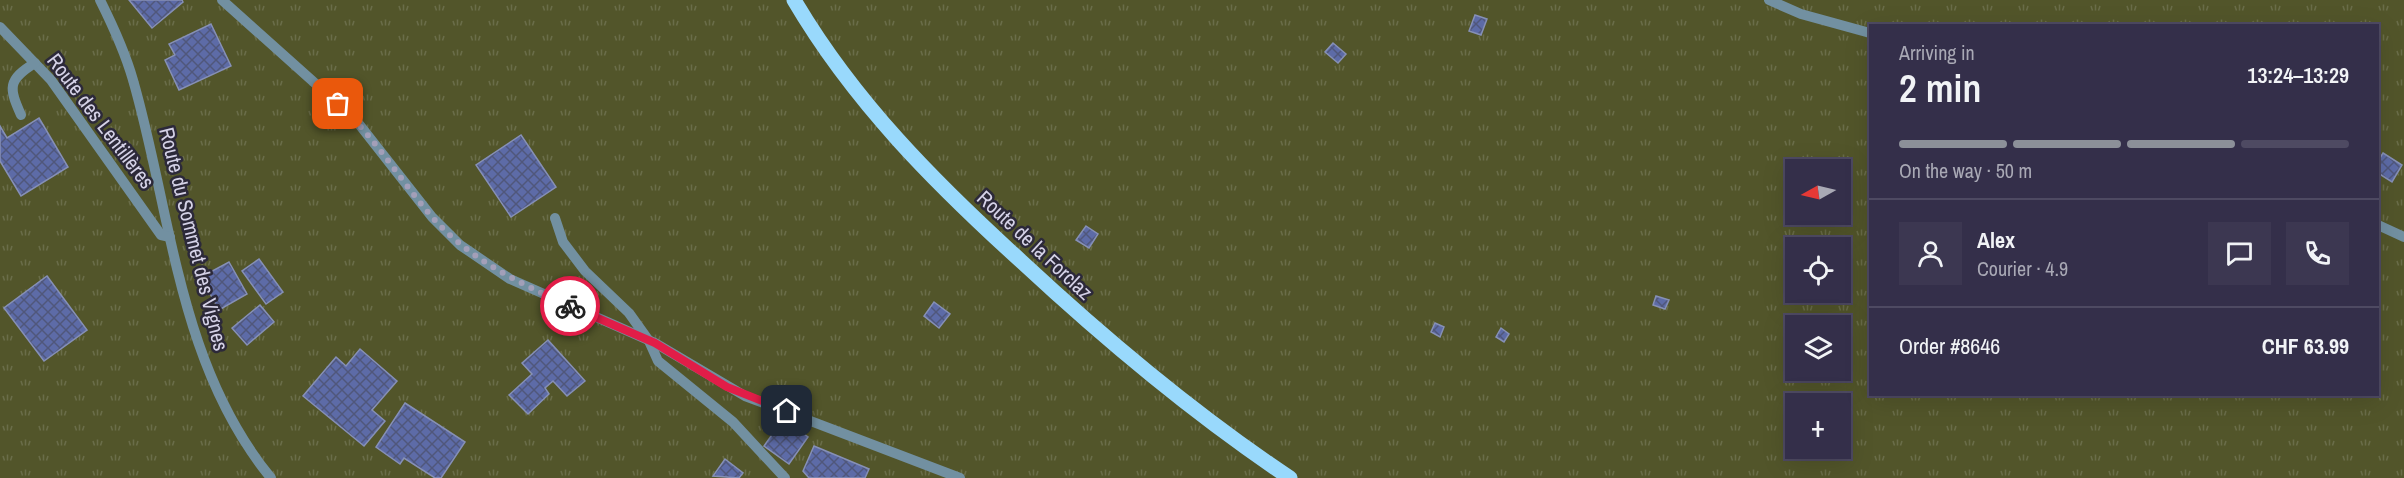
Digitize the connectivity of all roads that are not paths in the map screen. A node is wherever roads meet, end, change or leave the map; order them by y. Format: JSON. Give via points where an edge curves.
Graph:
{"nodes":[{"id":1,"x":100,"y":0,"type":"edge"},
{"id":2,"x":222,"y":0,"type":"edge"},
{"id":3,"x":794,"y":0,"type":"edge"},
{"id":4,"x":1769,"y":0,"type":"edge"},
{"id":5,"x":0,"y":27,"type":"edge"},
{"id":6,"x":1869,"y":33,"type":"edge"},
{"id":7,"x":35,"y":63,"type":"junction"},
{"id":8,"x":21,"y":115,"type":"dead end"},
{"id":9,"x":555,"y":218,"type":"dead end"},
{"id":10,"x":2379,"y":225,"type":"edge"},
{"id":11,"x":170,"y":237,"type":"junction"},
{"id":12,"x":2404,"y":237,"type":"edge"},
{"id":13,"x":649,"y":341,"type":"junction"},
{"id":14,"x":271,"y":478,"type":"edge"},
{"id":15,"x":785,"y":478,"type":"edge"},
{"id":16,"x":960,"y":478,"type":"edge"},
{"id":17,"x":1290,"y":478,"type":"edge"}],
"edges":[{"from":1,"to":11,"type":"street","name":"Route du Sommet des Vignes","via":[[133,80]]},
{"from":2,"to":13,"type":"street","via":[[355,119],[432,217],[460,245],[510,279]]},
{"from":3,"to":17,"type":"main road","name":"Route de la Forclaz","via":[[866,105],[977,222],[1178,399]]},
{"from":4,"to":6,"type":"street","via":[[1801,14]]},
{"from":5,"to":7,"type":"street","name":"Route des Lentillères"},
{"from":7,"to":8,"type":"street","via":[[19,74],[12,86]]},
{"from":7,"to":11,"type":"street","name":"Route des Lentillères","via":[[161,235]]},
{"from":9,"to":13,"type":"street","via":[[563,242],[574,257],[629,313]]},
{"from":10,"to":12,"type":"street"},
{"from":11,"to":14,"type":"street","name":"Route du Sommet des Vignes","via":[[186,304],[215,388]]},
{"from":13,"to":15,"type":"street","via":[[658,361],[733,422]]},
{"from":13,"to":16,"type":"street","via":[[745,396]]}]}
